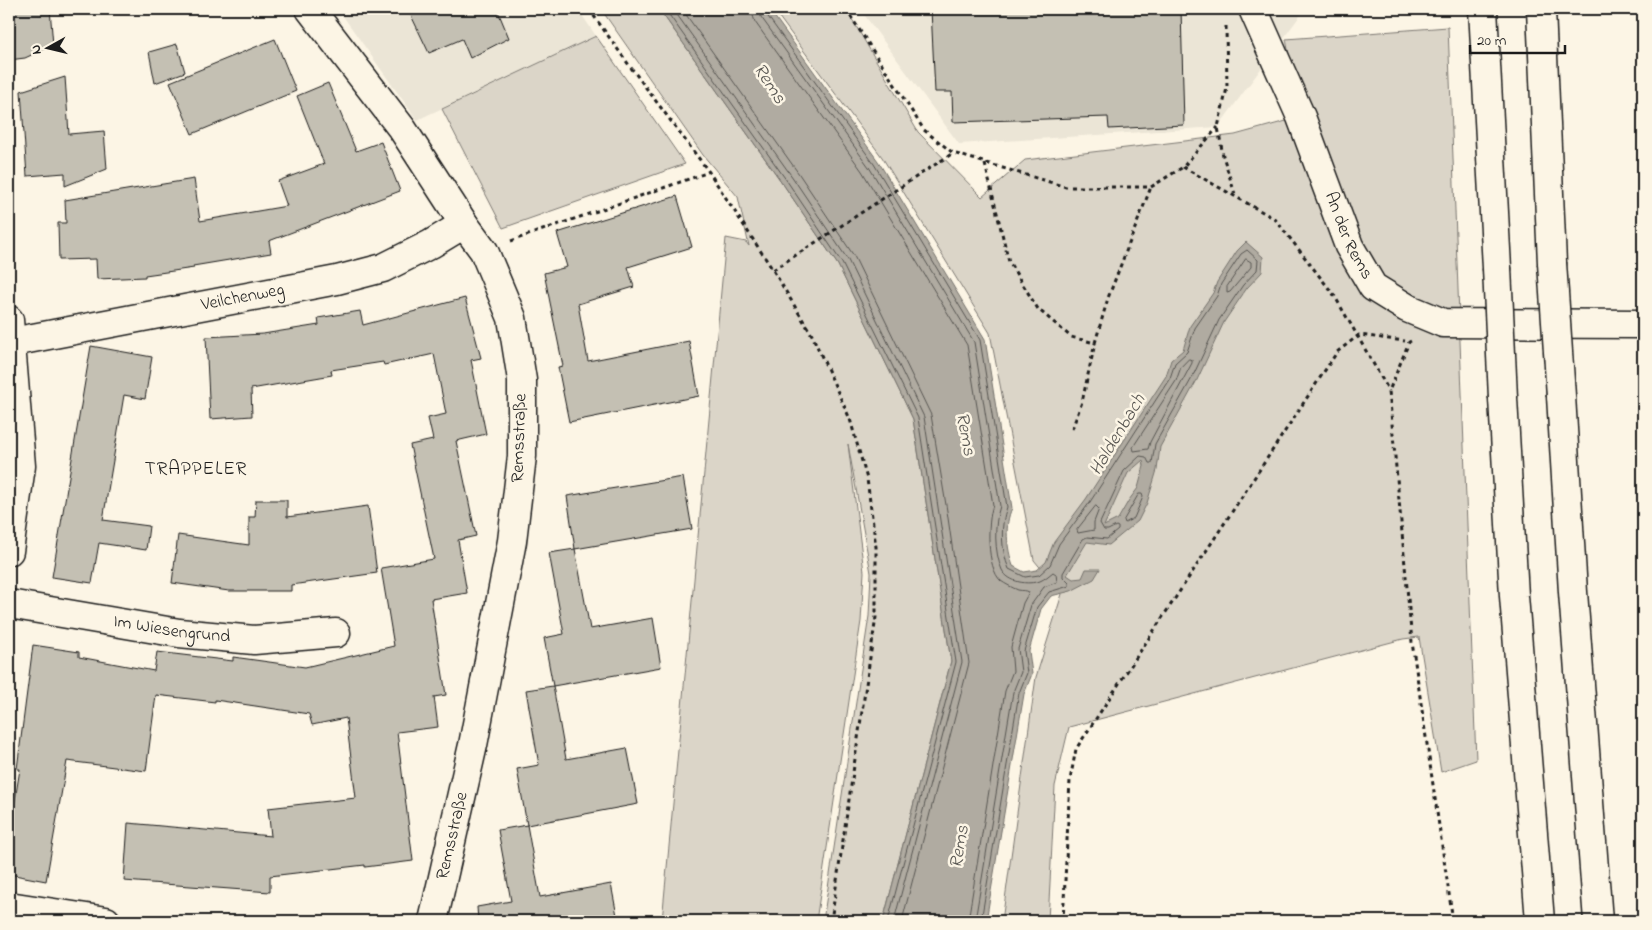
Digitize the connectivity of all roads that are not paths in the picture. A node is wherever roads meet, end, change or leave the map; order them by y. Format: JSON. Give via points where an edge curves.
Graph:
{"nodes":[{"id":1,"x":310,"y":9,"type":"edge"},
{"id":2,"x":1253,"y":9,"type":"edge"},
{"id":3,"x":1483,"y":9,"type":"edge"},
{"id":4,"x":1541,"y":9,"type":"edge"},
{"id":5,"x":464,"y":224,"type":"junction"},
{"id":6,"x":1643,"y":324,"type":"edge"},
{"id":7,"x":10,"y":331,"type":"edge"},
{"id":8,"x":9,"y":551,"type":"edge"},
{"id":9,"x":9,"y":604,"type":"edge"},
{"id":10,"x":336,"y":633,"type":"dead end"},
{"id":11,"x":9,"y":906,"type":"edge"},
{"id":12,"x":106,"y":921,"type":"edge"},
{"id":13,"x":433,"y":921,"type":"edge"},
{"id":14,"x":1540,"y":921,"type":"edge"},
{"id":15,"x":1598,"y":921,"type":"edge"}],
"edges":[{"from":1,"to":5,"type":"main road","name":"Remsstraße","via":[[403,130]]},
{"from":2,"to":6,"type":"main road","name":"An der Rems","via":[[1301,117],[1349,246],[1373,287],[1407,308],[1444,323]]},
{"from":3,"to":14,"type":"main road","bridge":true,"via":[[1514,596]]},
{"from":4,"to":15,"type":"main road","bridge":true,"via":[[1552,264]]},
{"from":5,"to":7,"type":"main road","name":"Veilchenweg","via":[[383,268],[337,280]]},
{"from":5,"to":13,"type":"main road","name":"Remsstraße","via":[[484,251],[512,318],[522,380],[522,456],[512,541],[473,745]]},
{"from":7,"to":8,"type":"main road","via":[[21,466]]},
{"from":9,"to":10,"type":"main road","name":"Im Wiesengrund","via":[[188,634],[254,640]]},
{"from":11,"to":12,"type":"main road"}]}
